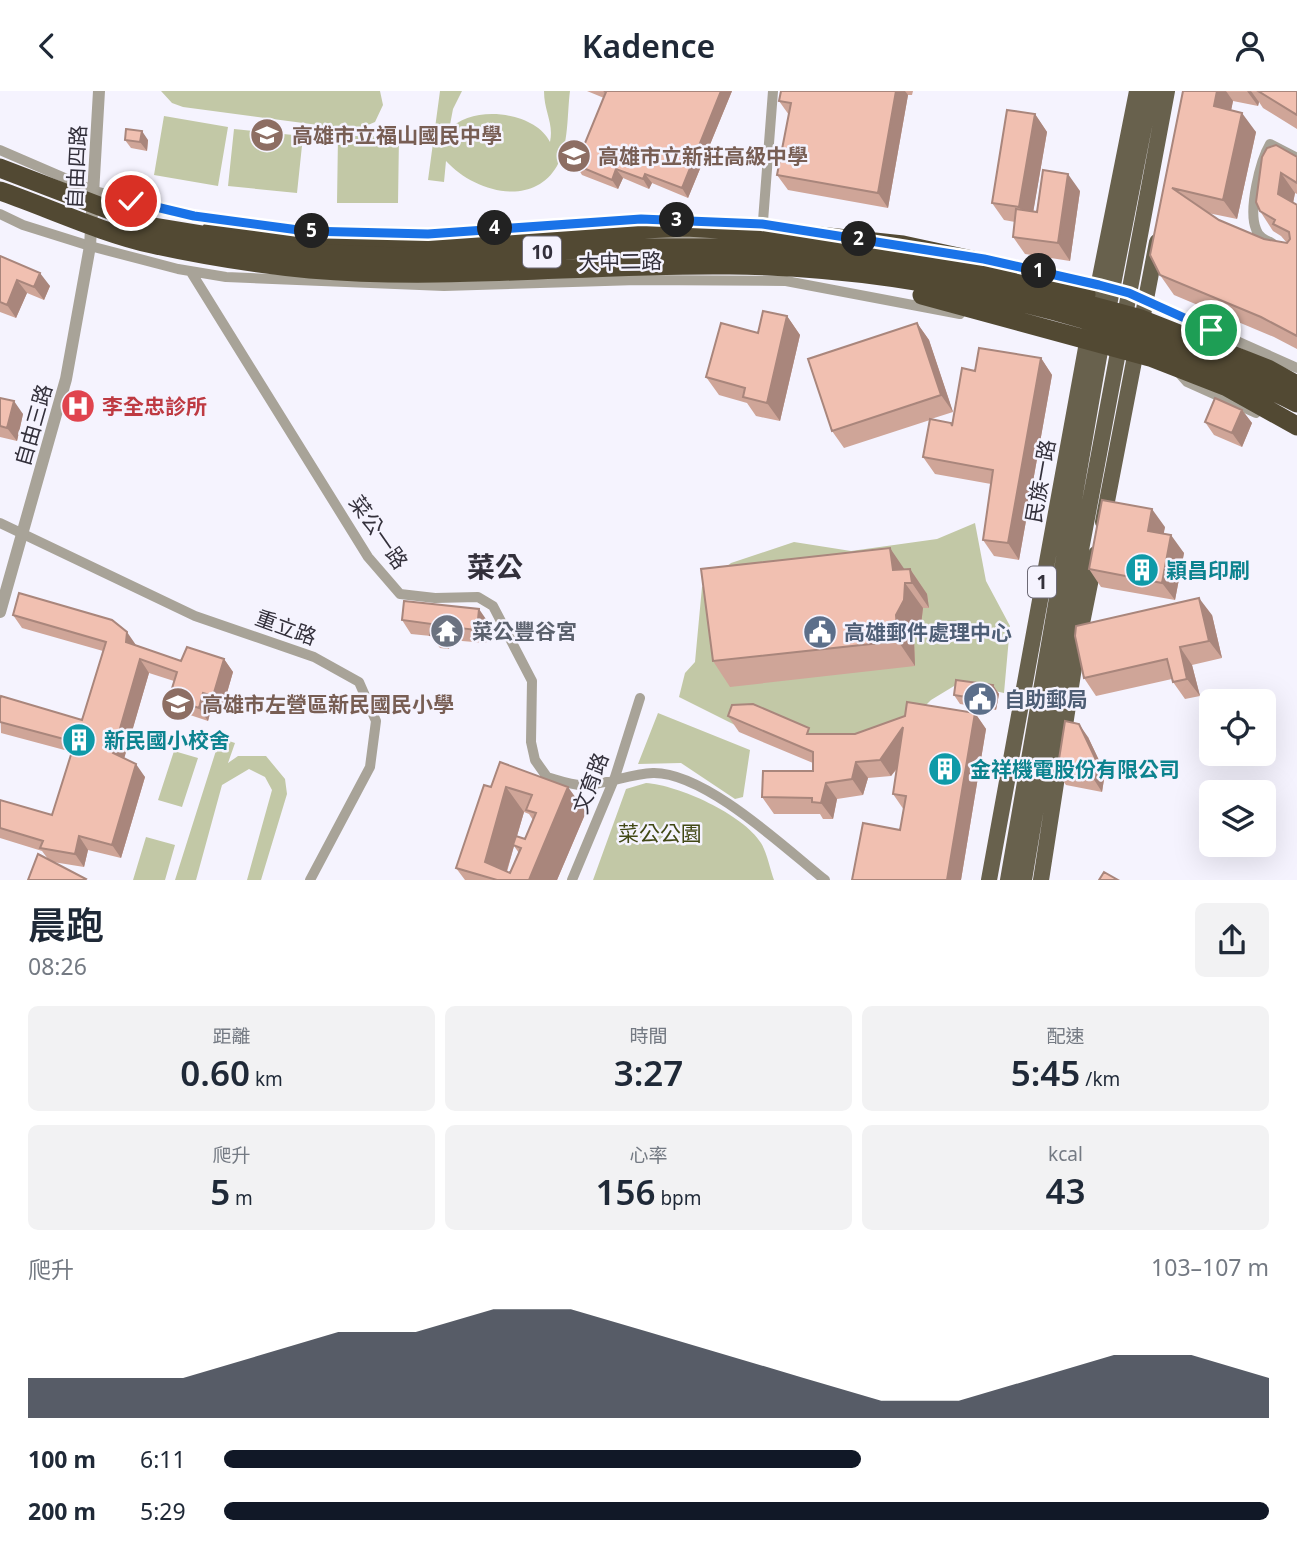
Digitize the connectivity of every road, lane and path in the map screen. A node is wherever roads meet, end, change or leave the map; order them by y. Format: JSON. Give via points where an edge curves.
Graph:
{"nodes":[{"id":1,"x":99,"y":91,"type":"edge"},
{"id":2,"x":773,"y":91,"type":"edge"},
{"id":3,"x":1137,"y":91,"type":"edge"},
{"id":4,"x":1151,"y":91,"type":"edge"},
{"id":5,"x":1167,"y":91,"type":"edge"},
{"id":6,"x":1184,"y":91,"type":"edge"},
{"id":7,"x":1178,"y":125,"type":"edge"},
{"id":8,"x":0,"y":150,"type":"edge"},
{"id":9,"x":1297,"y":158,"type":"edge"},
{"id":10,"x":0,"y":168,"type":"edge"},
{"id":11,"x":0,"y":191,"type":"edge"},
{"id":12,"x":95,"y":191,"type":"junction"},
{"id":13,"x":0,"y":200,"type":"edge"},
{"id":14,"x":0,"y":214,"type":"edge"},
{"id":15,"x":762,"y":224,"type":"junction"},
{"id":16,"x":178,"y":226,"type":"junction"},
{"id":17,"x":1159,"y":227,"type":"edge"},
{"id":18,"x":831,"y":236,"type":"junction"},
{"id":19,"x":761,"y":238,"type":"junction"},
{"id":20,"x":90,"y":246,"type":"junction"},
{"id":21,"x":1285,"y":250,"type":"edge"},
{"id":22,"x":306,"y":269,"type":"junction"},
{"id":23,"x":191,"y":272,"type":"junction"},
{"id":24,"x":858,"y":275,"type":"junction"},
{"id":25,"x":758,"y":280,"type":"junction"},
{"id":26,"x":1114,"y":289,"type":"junction"},
{"id":27,"x":1144,"y":309,"type":"junction"},
{"id":28,"x":1211,"y":330,"type":"junction"},
{"id":29,"x":1101,"y":352,"type":"junction"},
{"id":30,"x":1135,"y":361,"type":"junction"},
{"id":31,"x":1297,"y":368,"type":"edge"},
{"id":32,"x":1178,"y":374,"type":"junction"},
{"id":33,"x":1297,"y":385,"type":"edge"},
{"id":34,"x":1297,"y":403,"type":"edge"},
{"id":35,"x":1297,"y":411,"type":"edge"},
{"id":36,"x":1297,"y":419,"type":"edge"},
{"id":37,"x":1297,"y":426,"type":"edge"},
{"id":38,"x":1297,"y":436,"type":"edge"},
{"id":39,"x":0,"y":523,"type":"edge"},
{"id":40,"x":22,"y":534,"type":"junction"},
{"id":41,"x":0,"y":612,"type":"edge"},
{"id":42,"x":640,"y":698,"type":"dead end"},
{"id":43,"x":615,"y":777,"type":"junction"},
{"id":44,"x":310,"y":880,"type":"edge"},
{"id":45,"x":572,"y":880,"type":"edge"},
{"id":46,"x":825,"y":880,"type":"edge"},
{"id":47,"x":989,"y":880,"type":"edge"},
{"id":48,"x":1008,"y":880,"type":"edge"},
{"id":49,"x":1024,"y":880,"type":"edge"},
{"id":50,"x":1041,"y":880,"type":"edge"}],
"edges":[{"from":1,"to":12,"type":"street","name":"自由四路"},
{"from":2,"to":15,"type":"street"},
{"from":3,"to":26,"type":"main road","name":"民族一路","number":"1"},
{"from":4,"to":26,"type":"main road","name":"民族一路","number":"1"},
{"from":5,"to":26,"type":"main road","name":"民族一路","number":"1"},
{"from":6,"to":7,"type":"main road"},
{"from":8,"to":12,"type":"street","name":"大中二路"},
{"from":9,"to":21,"type":"street","via":[[1270,144],[1260,170],[1254,210],[1256,232]]},
{"from":10,"to":27,"type":"highway","number":"10","bridge":true,"via":[[154,227],[310,253],[409,256],[737,248],[842,255]]},
{"from":11,"to":22,"type":"highway","number":"10","bridge":true,"via":[[149,243]]},
{"from":12,"to":15,"type":"street","name":"大中二路","via":[[194,216],[306,231],[428,234],[641,219]]},
{"from":12,"to":16,"type":"street","name":"大中二路","via":[[137,215]]},
{"from":12,"to":20,"type":"street","name":"自由四路"},
{"from":13,"to":22,"type":"highway","bridge":true,"via":[[131,248],[216,265]]},
{"from":14,"to":20,"type":"street","name":"大中二路"},
{"from":15,"to":18,"type":"street","name":"大中二路"},
{"from":15,"to":19,"type":"street"},
{"from":16,"to":19,"type":"street","name":"大中二路","via":[[257,239],[335,244]]},
{"from":16,"to":27,"type":"highway","bridge":true,"via":[[343,240],[686,227],[800,234],[903,245],[1046,276]]},
{"from":17,"to":27,"type":"main road","number":"1"},
{"from":18,"to":19,"type":"street","name":"大中二路"},
{"from":18,"to":26,"type":"street","name":"大中二路","via":[[984,259]]},
{"from":19,"to":25,"type":"street"},
{"from":20,"to":23,"type":"street","name":"大中二路"},
{"from":20,"to":40,"type":"street","name":"自由三路","via":[[66,379]]},
{"from":22,"to":24,"type":"highway","number":"10","bridge":true,"via":[[394,274],[734,265]]},
{"from":23,"to":25,"type":"street","name":"大中二路","via":[[444,286]]},
{"from":23,"to":43,"type":"street","name":"菜公一路","via":[[368,557],[400,594],[478,597],[493,606],[532,681],[531,742],[535,760],[547,777],[584,785]]},
{"from":24,"to":34,"type":"highway","number":"10","bridge":true,"via":[[955,288],[1073,316],[1188,353]]},
{"from":24,"to":37,"type":"highway","bridge":true,"via":[[1150,357],[1227,387]]},
{"from":25,"to":29,"type":"street","name":"大中二路","via":[[786,281],[952,313]]},
{"from":26,"to":27,"type":"street","name":"大中二路"},
{"from":26,"to":29,"type":"main road","name":"民族一路","number":"1"},
{"from":27,"to":28,"type":"street","name":"大中二路"},
{"from":27,"to":30,"type":"main road","number":"1"},
{"from":27,"to":33,"type":"highway","number":"10","bridge":true},
{"from":28,"to":31,"type":"street","name":"大中二路"},
{"from":28,"to":32,"type":"street","via":[[1174,333],[1166,354]]},
{"from":29,"to":30,"type":"street","name":"大中二路"},
{"from":29,"to":47,"type":"main road","name":"民族一路","number":"1"},
{"from":29,"to":48,"type":"main road","name":"民族一路","number":"1"},
{"from":29,"to":49,"type":"main road","name":"民族一路","number":"1","via":[[1057,683]]},
{"from":30,"to":32,"type":"street","name":"大中二路"},
{"from":30,"to":50,"type":"main road","number":"1","via":[[1077,649]]},
{"from":32,"to":35,"type":"street","via":[[1198,369]]},
{"from":32,"to":36,"type":"highway"},
{"from":32,"to":38,"type":"street"},
{"from":39,"to":40,"type":"street","name":"重立路"},
{"from":40,"to":41,"type":"street","name":"自由三路"},
{"from":40,"to":44,"type":"street","name":"重立路","via":[[195,616],[314,657],[359,682],[376,721],[370,767]]},
{"from":42,"to":43,"type":"street","name":"文育路"},
{"from":43,"to":45,"type":"street","name":"文育路"},
{"from":43,"to":46,"type":"street","name":"菜公一路","via":[[677,775],[745,816]]}]}
